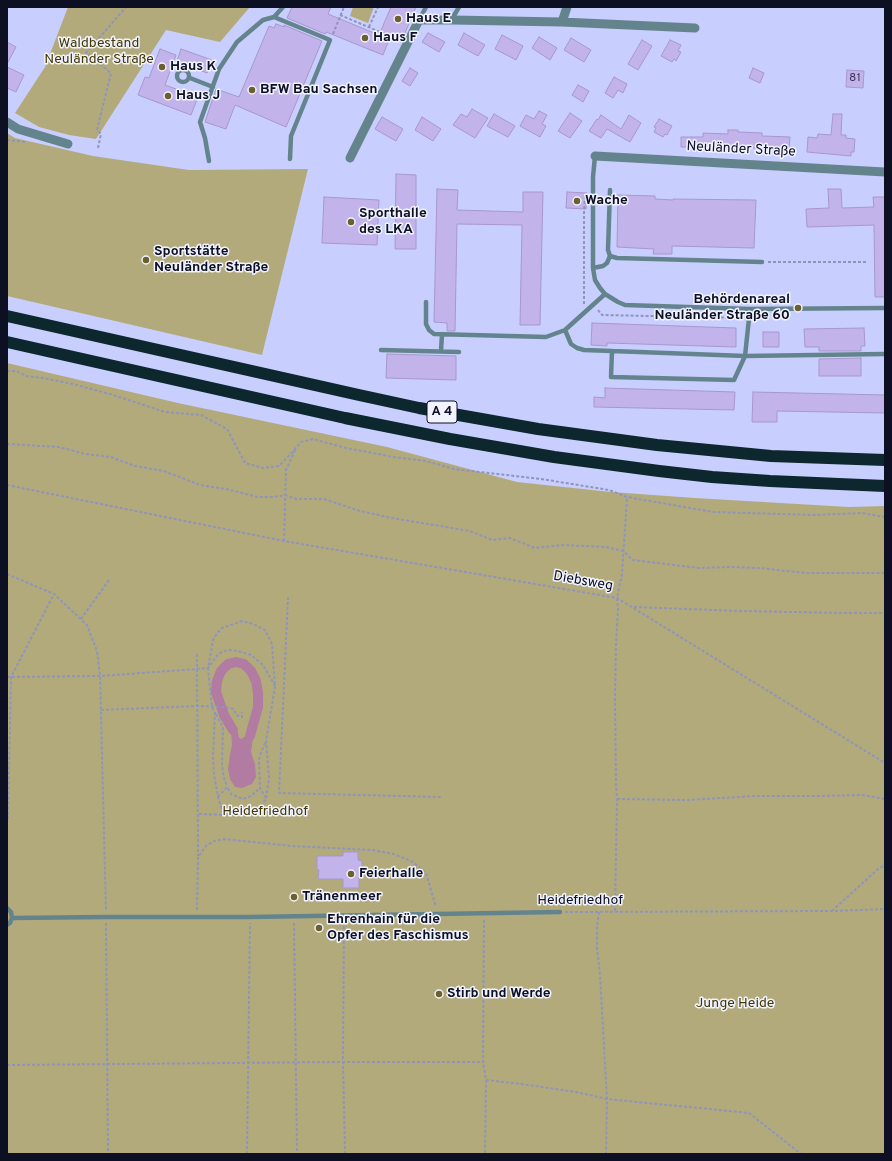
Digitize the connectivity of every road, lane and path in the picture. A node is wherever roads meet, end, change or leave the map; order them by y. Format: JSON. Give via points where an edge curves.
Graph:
{"nodes":[{"id":1,"x":126,"y":7,"type":"edge"},
{"id":2,"x":283,"y":7,"type":"edge"},
{"id":3,"x":344,"y":7,"type":"edge"},
{"id":4,"x":378,"y":7,"type":"edge"},
{"id":5,"x":426,"y":7,"type":"edge"},
{"id":6,"x":460,"y":7,"type":"edge"},
{"id":7,"x":567,"y":7,"type":"edge"},
{"id":8,"x":340,"y":15,"type":"junction"},
{"id":9,"x":274,"y":16,"type":"junction"},
{"id":10,"x":419,"y":20,"type":"junction"},
{"id":11,"x":452,"y":20,"type":"junction"},
{"id":12,"x":562,"y":22,"type":"junction"},
{"id":13,"x":369,"y":27,"type":"junction"},
{"id":14,"x":695,"y":28,"type":"dead end"},
{"id":15,"x":392,"y":37,"type":"dead end"},
{"id":16,"x":330,"y":40,"type":"junction"},
{"id":17,"x":190,"y":78,"type":"dead end"},
{"id":18,"x":213,"y":87,"type":"junction"},
{"id":19,"x":7,"y":122,"type":"edge"},
{"id":20,"x":68,"y":144,"type":"dead end"},
{"id":21,"x":98,"y":148,"type":"dead end"},
{"id":22,"x":595,"y":156,"type":"joint"},
{"id":23,"x":350,"y":158,"type":"dead end"},
{"id":24,"x":290,"y":159,"type":"dead end"},
{"id":25,"x":209,"y":161,"type":"dead end"},
{"id":26,"x":885,"y":172,"type":"edge"},
{"id":27,"x":610,"y":190,"type":"dead end"},
{"id":28,"x":585,"y":192,"type":"dead end"},
{"id":29,"x":610,"y":256,"type":"junction"},
{"id":30,"x":762,"y":262,"type":"joint"},
{"id":31,"x":867,"y":262,"type":"dead end"},
{"id":32,"x":593,"y":268,"type":"junction"},
{"id":33,"x":605,"y":294,"type":"junction"},
{"id":34,"x":426,"y":302,"type":"dead end"},
{"id":35,"x":594,"y":304,"type":"junction"},
{"id":36,"x":885,"y":308,"type":"edge"},
{"id":37,"x":750,"y":309,"type":"junction"},
{"id":38,"x":584,"y":313,"type":"junction"},
{"id":39,"x":7,"y":316,"type":"edge"},
{"id":40,"x":749,"y":319,"type":"junction"},
{"id":41,"x":565,"y":330,"type":"junction"},
{"id":42,"x":442,"y":334,"type":"junction"},
{"id":43,"x":7,"y":342,"type":"edge"},
{"id":44,"x":381,"y":350,"type":"dead end"},
{"id":45,"x":441,"y":351,"type":"junction"},
{"id":46,"x":612,"y":351,"type":"junction"},
{"id":47,"x":459,"y":352,"type":"dead end"},
{"id":48,"x":885,"y":354,"type":"edge"},
{"id":49,"x":745,"y":356,"type":"junction"},
{"id":50,"x":7,"y":371,"type":"edge"},
{"id":51,"x":7,"y":444,"type":"edge"},
{"id":52,"x":295,"y":449,"type":"junction"},
{"id":53,"x":885,"y":460,"type":"edge"},
{"id":54,"x":7,"y":485,"type":"edge"},
{"id":55,"x":885,"y":486,"type":"edge"},
{"id":56,"x":285,"y":495,"type":"junction"},
{"id":57,"x":627,"y":497,"type":"junction"},
{"id":58,"x":885,"y":517,"type":"edge"},
{"id":59,"x":284,"y":541,"type":"junction"},
{"id":60,"x":622,"y":551,"type":"junction"},
{"id":61,"x":885,"y":573,"type":"edge"},
{"id":62,"x":7,"y":574,"type":"edge"},
{"id":63,"x":109,"y":580,"type":"dead end"},
{"id":64,"x":54,"y":594,"type":"junction"},
{"id":65,"x":288,"y":597,"type":"dead end"},
{"id":66,"x":617,"y":598,"type":"junction"},
{"id":67,"x":632,"y":607,"type":"junction"},
{"id":68,"x":885,"y":613,"type":"edge"},
{"id":69,"x":81,"y":619,"type":"junction"},
{"id":70,"x":197,"y":654,"type":"dead end"},
{"id":71,"x":208,"y":668,"type":"junction"},
{"id":72,"x":197,"y":669,"type":"junction"},
{"id":73,"x":100,"y":676,"type":"junction"},
{"id":74,"x":7,"y":677,"type":"edge"},
{"id":75,"x":11,"y":677,"type":"junction"},
{"id":76,"x":276,"y":687,"type":"junction"},
{"id":77,"x":198,"y":706,"type":"junction"},
{"id":78,"x":212,"y":707,"type":"junction"},
{"id":79,"x":101,"y":710,"type":"junction"},
{"id":80,"x":242,"y":712,"type":"dead end"},
{"id":81,"x":215,"y":713,"type":"junction"},
{"id":82,"x":266,"y":741,"type":"junction"},
{"id":83,"x":885,"y":763,"type":"edge"},
{"id":84,"x":227,"y":787,"type":"junction"},
{"id":85,"x":260,"y":788,"type":"junction"},
{"id":86,"x":442,"y":796,"type":"dead end"},
{"id":87,"x":218,"y":797,"type":"junction"},
{"id":88,"x":266,"y":799,"type":"junction"},
{"id":89,"x":617,"y":799,"type":"junction"},
{"id":90,"x":885,"y":799,"type":"edge"},
{"id":91,"x":199,"y":814,"type":"junction"},
{"id":92,"x":224,"y":815,"type":"junction"},
{"id":93,"x":7,"y":818,"type":"edge"},
{"id":94,"x":198,"y":857,"type":"junction"},
{"id":95,"x":885,"y":865,"type":"edge"},
{"id":96,"x":7,"y":908,"type":"edge"},
{"id":97,"x":885,"y":909,"type":"edge"},
{"id":98,"x":600,"y":911,"type":"junction"},
{"id":99,"x":832,"y":911,"type":"junction"},
{"id":100,"x":560,"y":912,"type":"joint"},
{"id":101,"x":615,"y":912,"type":"junction"},
{"id":102,"x":484,"y":913,"type":"junction"},
{"id":103,"x":438,"y":914,"type":"junction"},
{"id":104,"x":294,"y":916,"type":"junction"},
{"id":105,"x":344,"y":916,"type":"junction"},
{"id":106,"x":106,"y":917,"type":"junction"},
{"id":107,"x":196,"y":917,"type":"junction"},
{"id":108,"x":250,"y":917,"type":"junction"},
{"id":109,"x":12,"y":918,"type":"junction"},
{"id":110,"x":7,"y":925,"type":"edge"},
{"id":111,"x":296,"y":1062,"type":"junction"},
{"id":112,"x":344,"y":1062,"type":"junction"},
{"id":113,"x":483,"y":1062,"type":"junction"},
{"id":114,"x":107,"y":1063,"type":"junction"},
{"id":115,"x":248,"y":1063,"type":"junction"},
{"id":116,"x":7,"y":1065,"type":"edge"},
{"id":117,"x":486,"y":1080,"type":"junction"},
{"id":118,"x":607,"y":1099,"type":"junction"},
{"id":119,"x":108,"y":1154,"type":"edge"},
{"id":120,"x":247,"y":1154,"type":"edge"},
{"id":121,"x":297,"y":1154,"type":"edge"},
{"id":122,"x":345,"y":1154,"type":"edge"},
{"id":123,"x":485,"y":1154,"type":"edge"},
{"id":124,"x":606,"y":1154,"type":"edge"},
{"id":125,"x":801,"y":1154,"type":"edge"}],
"edges":[{"from":1,"to":21,"type":"path","via":[[86,53],[111,73],[97,130],[101,134]]},
{"from":2,"to":9,"type":"lane"},
{"from":3,"to":8,"type":"path"},
{"from":4,"to":13,"type":"path"},
{"from":5,"to":10,"type":"lane"},
{"from":6,"to":11,"type":"lane"},
{"from":7,"to":12,"type":"street"},
{"from":8,"to":13,"type":"path"},
{"from":8,"to":16,"type":"path"},
{"from":9,"to":16,"type":"lane"},
{"from":9,"to":18,"type":"lane","via":[[263,20],[237,42],[219,69]]},
{"from":10,"to":11,"type":"street"},
{"from":10,"to":23,"type":"street"},
{"from":11,"to":12,"type":"street"},
{"from":12,"to":14,"type":"street"},
{"from":13,"to":15,"type":"path"},
{"from":16,"to":24,"type":"lane","via":[[291,136]]},
{"from":17,"to":18,"type":"lane"},
{"from":18,"to":25,"type":"lane","via":[[200,122]]},
{"from":19,"to":20,"type":"street","via":[[18,129]]},
{"from":22,"to":26,"type":"street","name":"Neuländer Straße"},
{"from":22,"to":32,"type":"lane"},
{"from":27,"to":29,"type":"lane"},
{"from":28,"to":38,"type":"path"},
{"from":29,"to":30,"type":"lane"},
{"from":29,"to":32,"type":"lane","via":[[603,266]]},
{"from":30,"to":31,"type":"path"},
{"from":32,"to":33,"type":"lane","via":[[595,280]]},
{"from":33,"to":35,"type":"lane"},
{"from":33,"to":37,"type":"lane","via":[[625,305]]},
{"from":34,"to":42,"type":"lane","via":[[426,324],[429,330],[434,334]]},
{"from":35,"to":38,"type":"lane"},
{"from":35,"to":40,"type":"path","via":[[602,315]]},
{"from":36,"to":37,"type":"lane"},
{"from":37,"to":40,"type":"lane"},
{"from":38,"to":41,"type":"lane"},
{"from":39,"to":53,"type":"highway","number":"A 4","via":[[359,396],[523,426],[714,451]]},
{"from":40,"to":49,"type":"lane"},
{"from":41,"to":42,"type":"lane","via":[[546,337]]},
{"from":41,"to":46,"type":"lane","via":[[571,344],[577,348]]},
{"from":42,"to":45,"type":"lane"},
{"from":43,"to":55,"type":"highway","number":"A 4","via":[[353,419],[554,457],[712,477]]},
{"from":44,"to":45,"type":"lane"},
{"from":45,"to":47,"type":"lane"},
{"from":46,"to":49,"type":"lane"},
{"from":46,"to":49,"type":"lane","via":[[611,377],[734,380]]},
{"from":48,"to":49,"type":"lane"},
{"from":50,"to":52,"type":"path","via":[[73,384],[165,412],[201,415],[228,429],[245,463],[263,468],[279,466]]},
{"from":51,"to":56,"type":"path","via":[[59,447],[111,457],[135,466],[164,471],[200,485],[258,497]]},
{"from":52,"to":56,"type":"path","via":[[286,470]]},
{"from":52,"to":57,"type":"path","via":[[301,442],[313,439],[454,469],[609,490]]},
{"from":54,"to":59,"type":"path","name":"Diebsweg"},
{"from":56,"to":59,"type":"path"},
{"from":56,"to":60,"type":"path","via":[[296,499],[324,499],[360,511],[470,531],[492,540],[510,538],[535,548],[562,545],[606,547]]},
{"from":57,"to":58,"type":"path","via":[[713,512],[814,515],[862,513]]},
{"from":57,"to":60,"type":"path"},
{"from":59,"to":66,"type":"path","name":"Diebsweg"},
{"from":60,"to":61,"type":"path","via":[[633,560],[699,568],[759,568],[806,573]]},
{"from":60,"to":66,"type":"path","via":[[622,574]]},
{"from":62,"to":64,"type":"path"},
{"from":63,"to":69,"type":"path"},
{"from":64,"to":69,"type":"path"},
{"from":64,"to":75,"type":"path"},
{"from":65,"to":86,"type":"path","via":[[279,793]]},
{"from":66,"to":67,"type":"path","name":"Diebsweg"},
{"from":66,"to":89,"type":"path"},
{"from":67,"to":68,"type":"path"},
{"from":67,"to":83,"type":"path","name":"Diebsweg"},
{"from":69,"to":73,"type":"path","via":[[87,625],[97,651]]},
{"from":70,"to":72,"type":"path"},
{"from":71,"to":72,"type":"path"},
{"from":71,"to":76,"type":"path","via":[[224,650],[238,651],[263,665]]},
{"from":71,"to":76,"type":"path","via":[[213,640],[218,632],[242,621],[248,622],[265,630],[272,644]]},
{"from":71,"to":78,"type":"path"},
{"from":72,"to":73,"type":"path"},
{"from":72,"to":77,"type":"path"},
{"from":73,"to":75,"type":"path"},
{"from":73,"to":79,"type":"path"},
{"from":74,"to":75,"type":"path"},
{"from":75,"to":93,"type":"path"},
{"from":76,"to":82,"type":"path"},
{"from":77,"to":78,"type":"path"},
{"from":77,"to":79,"type":"path"},
{"from":77,"to":91,"type":"path"},
{"from":78,"to":80,"type":"path","via":[[234,709],[236,715],[242,717]]},
{"from":78,"to":81,"type":"path"},
{"from":79,"to":106,"type":"path"},
{"from":81,"to":84,"type":"path","via":[[222,727],[222,766]]},
{"from":81,"to":87,"type":"path","via":[[213,757]]},
{"from":82,"to":85,"type":"path","via":[[259,759]]},
{"from":82,"to":88,"type":"path","via":[[269,778]]},
{"from":84,"to":85,"type":"path","via":[[231,794],[243,799]]},
{"from":84,"to":87,"type":"path"},
{"from":85,"to":88,"type":"path"},
{"from":87,"to":92,"type":"path"},
{"from":88,"to":92,"type":"path","via":[[255,812]]},
{"from":89,"to":90,"type":"path","via":[[688,800],[755,796],[863,795]]},
{"from":89,"to":101,"type":"path"},
{"from":91,"to":92,"type":"path"},
{"from":91,"to":94,"type":"path"},
{"from":94,"to":103,"type":"path","via":[[206,846],[224,839],[372,850],[394,854],[413,862],[426,873]]},
{"from":94,"to":107,"type":"path"},
{"from":95,"to":99,"type":"path"},
{"from":96,"to":109,"type":"lane"},
{"from":97,"to":99,"type":"path","name":"Heidefriedhof"},
{"from":98,"to":100,"type":"path","name":"Heidefriedhof"},
{"from":98,"to":101,"type":"path","name":"Heidefriedhof"},
{"from":98,"to":118,"type":"path","via":[[597,948]]},
{"from":99,"to":101,"type":"path","name":"Heidefriedhof"},
{"from":100,"to":102,"type":"lane","name":"Heidefriedhof"},
{"from":102,"to":103,"type":"lane","name":"Heidefriedhof"},
{"from":102,"to":113,"type":"path"},
{"from":103,"to":105,"type":"lane","name":"Heidefriedhof"},
{"from":104,"to":105,"type":"lane","name":"Heidefriedhof"},
{"from":104,"to":108,"type":"lane","name":"Heidefriedhof"},
{"from":104,"to":111,"type":"path"},
{"from":105,"to":112,"type":"path"},
{"from":106,"to":107,"type":"lane","name":"Heidefriedhof"},
{"from":106,"to":109,"type":"lane","name":"Heidefriedhof"},
{"from":106,"to":114,"type":"path"},
{"from":107,"to":108,"type":"lane","name":"Heidefriedhof"},
{"from":108,"to":115,"type":"path"},
{"from":109,"to":110,"type":"lane"},
{"from":111,"to":112,"type":"path"},
{"from":111,"to":115,"type":"path"},
{"from":111,"to":121,"type":"path"},
{"from":112,"to":113,"type":"path"},
{"from":112,"to":122,"type":"path"},
{"from":113,"to":117,"type":"path"},
{"from":114,"to":115,"type":"path"},
{"from":114,"to":116,"type":"path"},
{"from":114,"to":119,"type":"path"},
{"from":115,"to":120,"type":"path"},
{"from":117,"to":118,"type":"path","via":[[576,1092]]},
{"from":117,"to":123,"type":"path"},
{"from":118,"to":124,"type":"path"},
{"from":118,"to":125,"type":"path","via":[[749,1112]]}]}
